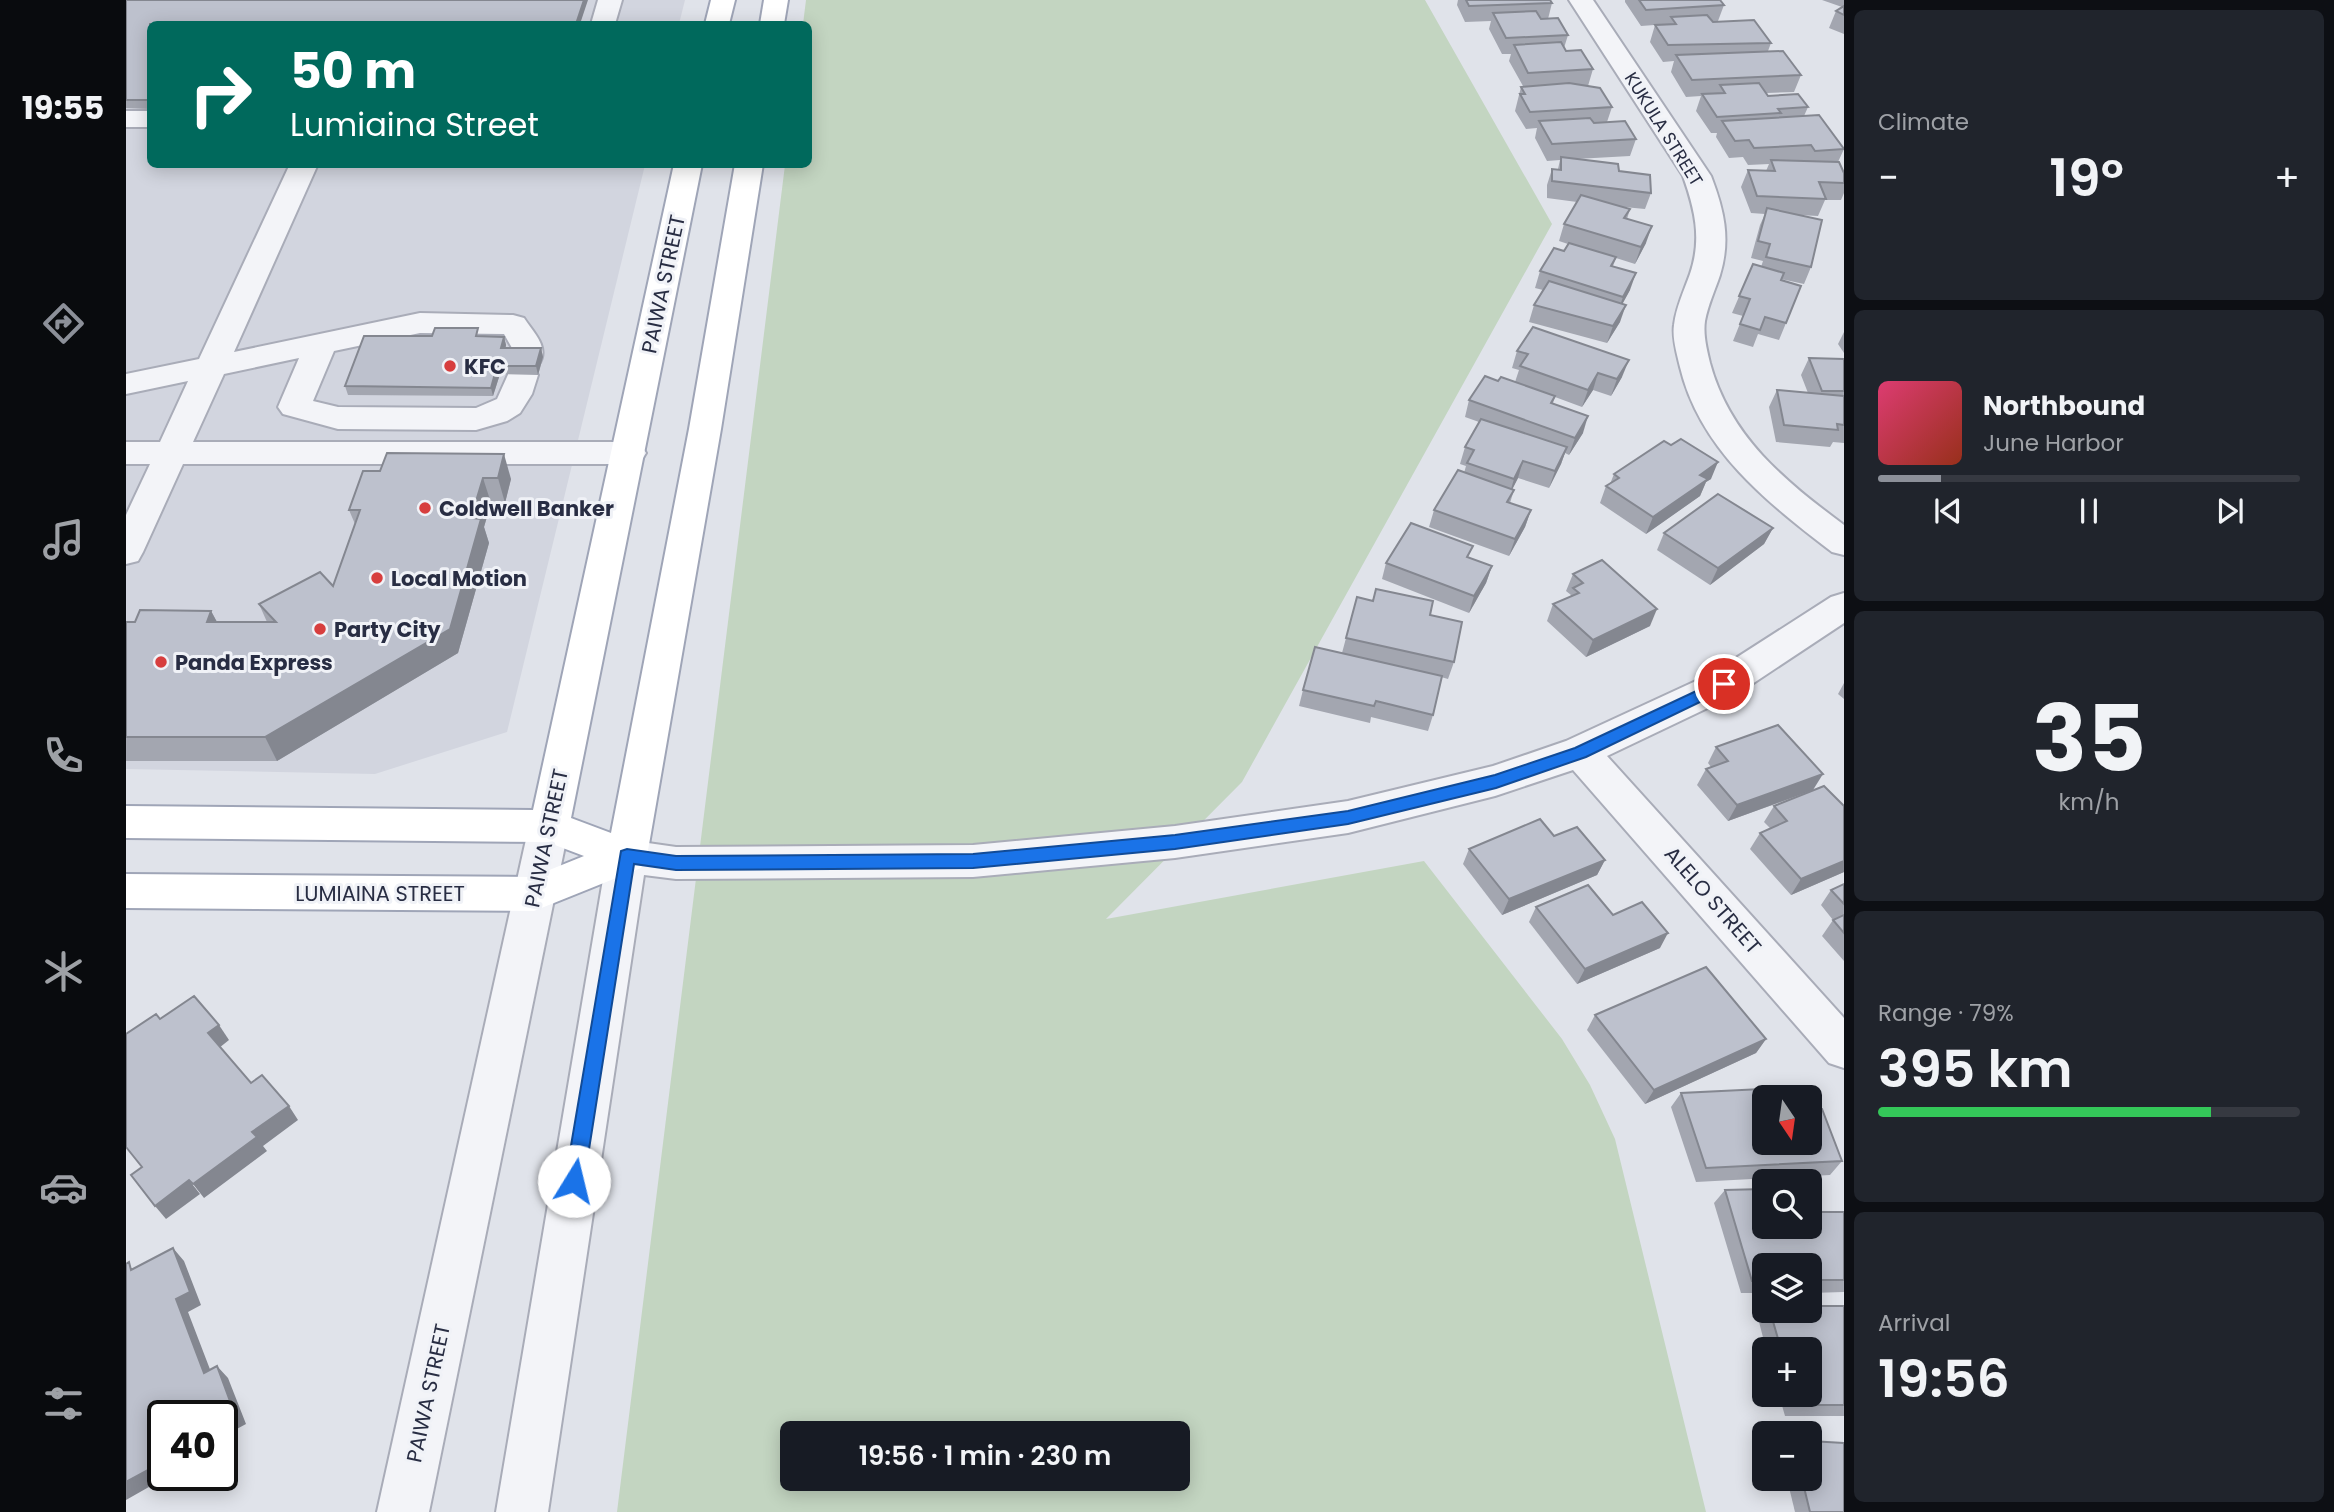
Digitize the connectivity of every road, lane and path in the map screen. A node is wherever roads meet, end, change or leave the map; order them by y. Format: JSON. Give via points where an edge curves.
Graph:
{"nodes":[{"id":1,"x":610,"y":0,"type":"edge"},
{"id":2,"x":723,"y":0,"type":"edge"},
{"id":3,"x":776,"y":0,"type":"edge"},
{"id":4,"x":1581,"y":0,"type":"edge"},
{"id":5,"x":604,"y":21,"type":"edge"},
{"id":6,"x":718,"y":21,"type":"edge"},
{"id":7,"x":772,"y":21,"type":"edge"},
{"id":8,"x":126,"y":118,"type":"edge"},
{"id":9,"x":147,"y":119,"type":"edge"},
{"id":10,"x":302,"y":168,"type":"edge"},
{"id":11,"x":687,"y":168,"type":"edge"},
{"id":12,"x":748,"y":168,"type":"edge"},
{"id":13,"x":321,"y":344,"type":"junction"},
{"id":14,"x":212,"y":366,"type":"junction"},
{"id":15,"x":126,"y":384,"type":"edge"},
{"id":16,"x":126,"y":453,"type":"edge"},
{"id":17,"x":172,"y":453,"type":"junction"},
{"id":18,"x":629,"y":453,"type":"junction"},
{"id":19,"x":1844,"y":542,"type":"edge"},
{"id":20,"x":126,"y":552,"type":"edge"},
{"id":21,"x":1844,"y":606,"type":"edge"},
{"id":22,"x":1580,"y":752,"type":"junction"},
{"id":23,"x":126,"y":822,"type":"edge"},
{"id":24,"x":548,"y":826,"type":"junction"},
{"id":25,"x":627,"y":856,"type":"junction"},
{"id":26,"x":126,"y":891,"type":"edge"},
{"id":27,"x":534,"y":894,"type":"junction"},
{"id":28,"x":1844,"y":1049,"type":"edge"},
{"id":29,"x":403,"y":1512,"type":"edge"},
{"id":30,"x":522,"y":1512,"type":"edge"}],
"edges":[{"from":1,"to":5,"type":"street"},
{"from":2,"to":6,"type":"main road"},
{"from":3,"to":7,"type":"main road"},
{"from":4,"to":19,"type":"street","name":"KUKULA STREET","via":[[1697,176],[1706,199],[1712,244],[1689,327],[1703,396],[1747,461],[1785,498]]},
{"from":8,"to":9,"type":"street"},
{"from":10,"to":14,"type":"street"},
{"from":11,"to":18,"type":"main road","name":"PAIWA STREET"},
{"from":12,"to":25,"type":"main road"},
{"from":13,"to":13,"type":"street","via":[[294,407],[338,418],[476,419],[508,408],[515,401],[528,348],[513,325],[420,323]]},
{"from":13,"to":14,"type":"street"},
{"from":14,"to":15,"type":"street"},
{"from":14,"to":17,"type":"street"},
{"from":16,"to":17,"type":"street"},
{"from":17,"to":18,"type":"street"},
{"from":17,"to":20,"type":"street"},
{"from":18,"to":24,"type":"main road","name":"PAIWA STREET"},
{"from":21,"to":22,"type":"street","via":[[1724,684]]},
{"from":22,"to":25,"type":"street","via":[[1496,781],[1348,817],[1067,855],[973,861],[715,863]]},
{"from":22,"to":28,"type":"street","name":"ALELO STREET"},
{"from":23,"to":24,"type":"main road"},
{"from":24,"to":25,"type":"main road"},
{"from":24,"to":27,"type":"street","name":"PAIWA STREET"},
{"from":25,"to":27,"type":"main road","name":"LUMIAINA STREET"},
{"from":25,"to":30,"type":"street"},
{"from":26,"to":27,"type":"main road","name":"LUMIAINA STREET"},
{"from":27,"to":29,"type":"street","name":"PAIWA STREET"}]}
